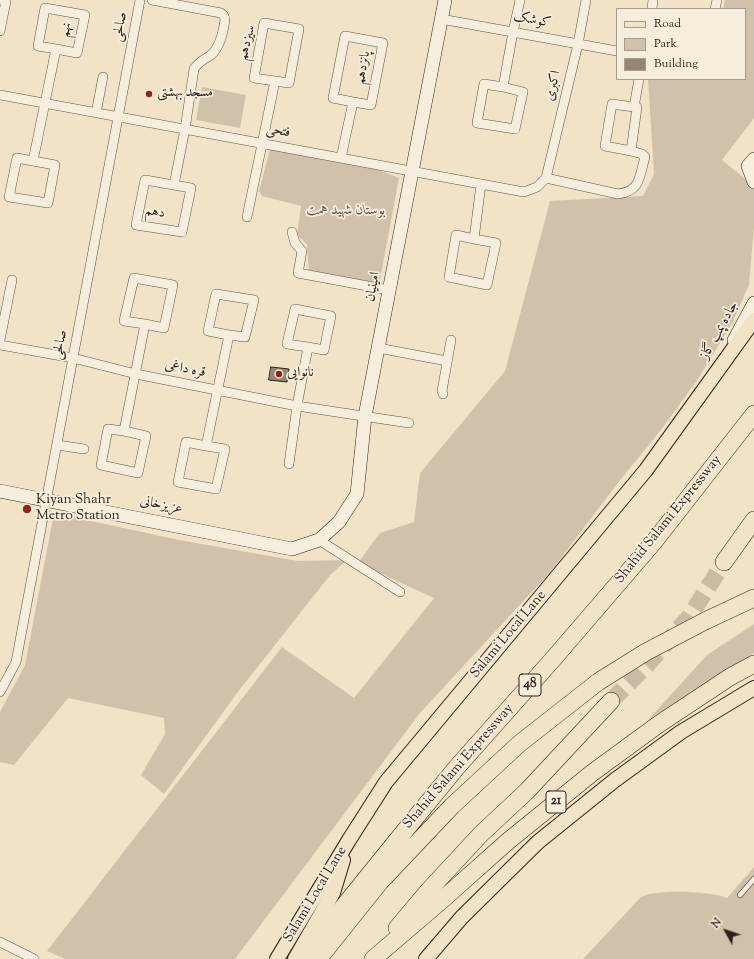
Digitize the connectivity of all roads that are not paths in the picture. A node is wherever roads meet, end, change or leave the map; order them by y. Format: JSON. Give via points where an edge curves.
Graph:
{"nodes":[{"id":1,"x":0,"y":0,"type":"edge"},
{"id":2,"x":140,"y":0,"type":"edge"},
{"id":3,"x":152,"y":0,"type":"edge"},
{"id":4,"x":445,"y":0,"type":"edge"},
{"id":5,"x":520,"y":0,"type":"edge"},
{"id":6,"x":586,"y":0,"type":"edge"},
{"id":7,"x":441,"y":19,"type":"junction"},
{"id":8,"x":0,"y":31,"type":"edge"},
{"id":9,"x":512,"y":32,"type":"junction"},
{"id":10,"x":578,"y":44,"type":"junction"},
{"id":11,"x":56,"y":49,"type":"junction"},
{"id":12,"x":616,"y":51,"type":"edge"},
{"id":13,"x":103,"y":78,"type":"dead end"},
{"id":14,"x":640,"y":80,"type":"edge"},
{"id":15,"x":275,"y":81,"type":"junction"},
{"id":16,"x":503,"y":87,"type":"junction"},
{"id":17,"x":0,"y":95,"type":"edge"},
{"id":18,"x":353,"y":102,"type":"junction"},
{"id":19,"x":45,"y":104,"type":"junction"},
{"id":20,"x":634,"y":107,"type":"junction"},
{"id":21,"x":96,"y":113,"type":"junction"},
{"id":22,"x":119,"y":117,"type":"junction"},
{"id":23,"x":185,"y":129,"type":"junction"},
{"id":24,"x":262,"y":144,"type":"junction"},
{"id":25,"x":632,"y":150,"type":"junction"},
{"id":26,"x":341,"y":158,"type":"junction"},
{"id":27,"x":754,"y":159,"type":"edge"},
{"id":28,"x":32,"y":161,"type":"junction"},
{"id":29,"x":412,"y":171,"type":"junction"},
{"id":30,"x":546,"y":178,"type":"junction"},
{"id":31,"x":754,"y":182,"type":"edge"},
{"id":32,"x":481,"y":184,"type":"junction"},
{"id":33,"x":174,"y":185,"type":"junction"},
{"id":34,"x":247,"y":217,"type":"dead end"},
{"id":35,"x":292,"y":232,"type":"dead end"},
{"id":36,"x":474,"y":239,"type":"junction"},
{"id":37,"x":12,"y":280,"type":"dead end"},
{"id":38,"x":389,"y":290,"type":"junction"},
{"id":39,"x":754,"y":302,"type":"edge"},
{"id":40,"x":754,"y":320,"type":"edge"},
{"id":41,"x":145,"y":324,"type":"junction"},
{"id":42,"x":229,"y":335,"type":"junction"},
{"id":43,"x":0,"y":340,"type":"edge"},
{"id":44,"x":451,"y":340,"type":"dead end"},
{"id":45,"x":0,"y":345,"type":"edge"},
{"id":46,"x":308,"y":347,"type":"junction"},
{"id":47,"x":378,"y":348,"type":"junction"},
{"id":48,"x":73,"y":358,"type":"junction"},
{"id":49,"x":447,"y":361,"type":"junction"},
{"id":50,"x":136,"y":374,"type":"junction"},
{"id":51,"x":715,"y":374,"type":"junction"},
{"id":52,"x":217,"y":390,"type":"junction"},
{"id":53,"x":443,"y":394,"type":"dead end"},
{"id":54,"x":297,"y":406,"type":"junction"},
{"id":55,"x":754,"y":414,"type":"edge"},
{"id":56,"x":365,"y":416,"type":"junction"},
{"id":57,"x":409,"y":423,"type":"dead end"},
{"id":58,"x":124,"y":431,"type":"junction"},
{"id":59,"x":57,"y":445,"type":"junction"},
{"id":60,"x":206,"y":446,"type":"junction"},
{"id":61,"x":84,"y":449,"type":"dead end"},
{"id":62,"x":289,"y":464,"type":"dead end"},
{"id":63,"x":0,"y":491,"type":"edge"},
{"id":64,"x":47,"y":499,"type":"junction"},
{"id":65,"x":754,"y":520,"type":"edge"},
{"id":66,"x":319,"y":540,"type":"junction"},
{"id":67,"x":292,"y":549,"type":"joint"},
{"id":68,"x":724,"y":562,"type":"tunnel mouth"},
{"id":69,"x":400,"y":592,"type":"dead end"},
{"id":70,"x":754,"y":598,"type":"edge"},
{"id":71,"x":754,"y":664,"type":"edge"},
{"id":72,"x":754,"y":688,"type":"edge"},
{"id":73,"x":0,"y":692,"type":"edge"},
{"id":74,"x":611,"y":701,"type":"tunnel mouth"},
{"id":75,"x":349,"y":840,"type":"junction"},
{"id":76,"x":754,"y":879,"type":"edge"},
{"id":77,"x":740,"y":895,"type":"dead end"},
{"id":78,"x":0,"y":942,"type":"edge"},
{"id":79,"x":34,"y":959,"type":"edge"},
{"id":80,"x":277,"y":959,"type":"edge"},
{"id":81,"x":296,"y":959,"type":"edge"},
{"id":82,"x":309,"y":959,"type":"edge"},
{"id":83,"x":319,"y":959,"type":"edge"},
{"id":84,"x":372,"y":959,"type":"edge"},
{"id":85,"x":426,"y":959,"type":"edge"}],
"edges":[{"from":1,"to":8,"type":"street","via":[[6,1]]},
{"from":2,"to":22,"type":"street","name":"صالحی"},
{"from":3,"to":23,"type":"street","via":[[221,13],[225,18],[223,32],[216,48],[194,69]]},
{"from":4,"to":7,"type":"main road","name":"امینیان"},
{"from":5,"to":9,"type":"street"},
{"from":6,"to":10,"type":"street","name":"اکبری"},
{"from":7,"to":9,"type":"street","name":"کوشک"},
{"from":7,"to":29,"type":"main road","name":"امینیان"},
{"from":9,"to":10,"type":"street","name":"کوشک"},
{"from":9,"to":16,"type":"street"},
{"from":10,"to":12,"type":"street","name":"کوشک"},
{"from":10,"to":30,"type":"street","name":"اکبری"},
{"from":11,"to":11,"type":"street","name":"نهم","via":[[38,46],[45,8],[85,15],[77,53]]},
{"from":11,"to":19,"type":"street","name":"نهم"},
{"from":13,"to":21,"type":"street"},
{"from":14,"to":20,"type":"street"},
{"from":15,"to":15,"type":"street","name":"سیزدهم","via":[[254,78],[264,23],[299,29],[289,83]]},
{"from":15,"to":24,"type":"street"},
{"from":16,"to":16,"type":"street","via":[[523,92],[516,129],[477,123],[484,84]]},
{"from":17,"to":19,"type":"street","name":"فتحی"},
{"from":18,"to":18,"type":"street","name":"پانزدهم","via":[[333,98],[345,36],[383,43],[371,105]]},
{"from":18,"to":26,"type":"street","name":"پانزدهم"},
{"from":19,"to":21,"type":"street","name":"فتحی"},
{"from":19,"to":28,"type":"street","name":"نهم"},
{"from":20,"to":25,"type":"street","via":[[637,107]]},
{"from":20,"to":25,"type":"street","via":[[612,104],[605,146]]},
{"from":21,"to":22,"type":"street","name":"فتحی"},
{"from":22,"to":23,"type":"street","name":"فتحی"},
{"from":22,"to":48,"type":"street","name":"صالحی"},
{"from":23,"to":24,"type":"street","name":"فتحی"},
{"from":23,"to":33,"type":"street"},
{"from":24,"to":26,"type":"street","name":"فتحی"},
{"from":24,"to":34,"type":"street"},
{"from":25,"to":30,"type":"street","via":[[645,157],[636,186],[625,193],[618,194]]},
{"from":26,"to":29,"type":"street","name":"فتحی"},
{"from":27,"to":31,"type":"main road","via":[[748,166]]},
{"from":28,"to":28,"type":"street","via":[[18,158],[9,197],[48,203],[55,165]]},
{"from":29,"to":32,"type":"street","name":"فتحی"},
{"from":29,"to":38,"type":"main road","name":"امینیان"},
{"from":30,"to":32,"type":"street","name":"فتحی","via":[[537,187],[524,192]]},
{"from":32,"to":36,"type":"street"},
{"from":33,"to":33,"type":"street","name":"دهم","via":[[145,180],[136,225],[182,232],[191,188]]},
{"from":35,"to":38,"type":"street","via":[[295,243],[302,251],[298,273]]},
{"from":36,"to":36,"type":"street","via":[[456,236],[449,277],[487,285],[496,243]]},
{"from":37,"to":43,"type":"street"},
{"from":38,"to":47,"type":"main road","name":"امینیان"},
{"from":39,"to":51,"type":"main road","name":"جاده پمپ گاز"},
{"from":40,"to":51,"type":"main road","name":"Salami Local Lane"},
{"from":41,"to":41,"type":"street","via":[[124,321],[134,278],[173,285],[164,328]]},
{"from":41,"to":50,"type":"street"},
{"from":42,"to":42,"type":"street","via":[[208,331],[216,294],[254,300],[245,337]]},
{"from":42,"to":52,"type":"street"},
{"from":44,"to":49,"type":"street"},
{"from":45,"to":48,"type":"street","name":"قره داغی"},
{"from":46,"to":46,"type":"street","via":[[287,344],[295,309],[331,316],[324,350]]},
{"from":46,"to":54,"type":"street"},
{"from":47,"to":49,"type":"street"},
{"from":47,"to":56,"type":"main road","name":"امینیان"},
{"from":48,"to":50,"type":"street","name":"قره داغی"},
{"from":48,"to":59,"type":"street","name":"صالحی"},
{"from":49,"to":53,"type":"street"},
{"from":50,"to":52,"type":"street","name":"قره داغی"},
{"from":50,"to":58,"type":"street"},
{"from":51,"to":75,"type":"main road","name":"Salami Local Lane","via":[[646,470],[386,782]]},
{"from":52,"to":54,"type":"street","name":"قره داغی"},
{"from":52,"to":60,"type":"street"},
{"from":54,"to":56,"type":"street","name":"قره داغی"},
{"from":54,"to":62,"type":"street"},
{"from":55,"to":82,"type":"highway","name":"Shahid Salami Expressway","number":"48","via":[[653,543],[404,832],[339,912]]},
{"from":56,"to":57,"type":"street","name":"قره داغی"},
{"from":56,"to":66,"type":"main road","name":"امینیان","via":[[357,494],[339,522]]},
{"from":58,"to":58,"type":"street","via":[[146,436],[138,473],[101,465],[108,429]]},
{"from":59,"to":61,"type":"street"},
{"from":59,"to":64,"type":"street","name":"صالحی"},
{"from":60,"to":60,"type":"street","via":[[225,448],[216,489],[178,482],[186,442]]},
{"from":63,"to":64,"type":"main road","name":"عزیزخانی"},
{"from":64,"to":67,"type":"main road","name":"عزیزخانی"},
{"from":64,"to":73,"type":"street","name":"صالحی","via":[[16,662]]},
{"from":65,"to":68,"type":"highway"},
{"from":66,"to":67,"type":"main road","name":"امینیان"},
{"from":66,"to":69,"type":"street"},
{"from":70,"to":83,"type":"highway","bridge":true,"via":[[646,652],[598,682],[519,744],[452,806],[380,882]]},
{"from":71,"to":84,"type":"highway","number":"21","via":[[665,720],[592,772]]},
{"from":72,"to":85,"type":"main road","via":[[681,732],[615,780],[538,842],[462,917]]},
{"from":74,"to":84,"type":"highway","via":[[429,890]]},
{"from":75,"to":80,"type":"main road","name":"Salami Local Lane"},
{"from":75,"to":81,"type":"main road","via":[[333,893]]},
{"from":76,"to":77,"type":"lane"},
{"from":78,"to":79,"type":"street"}]}
